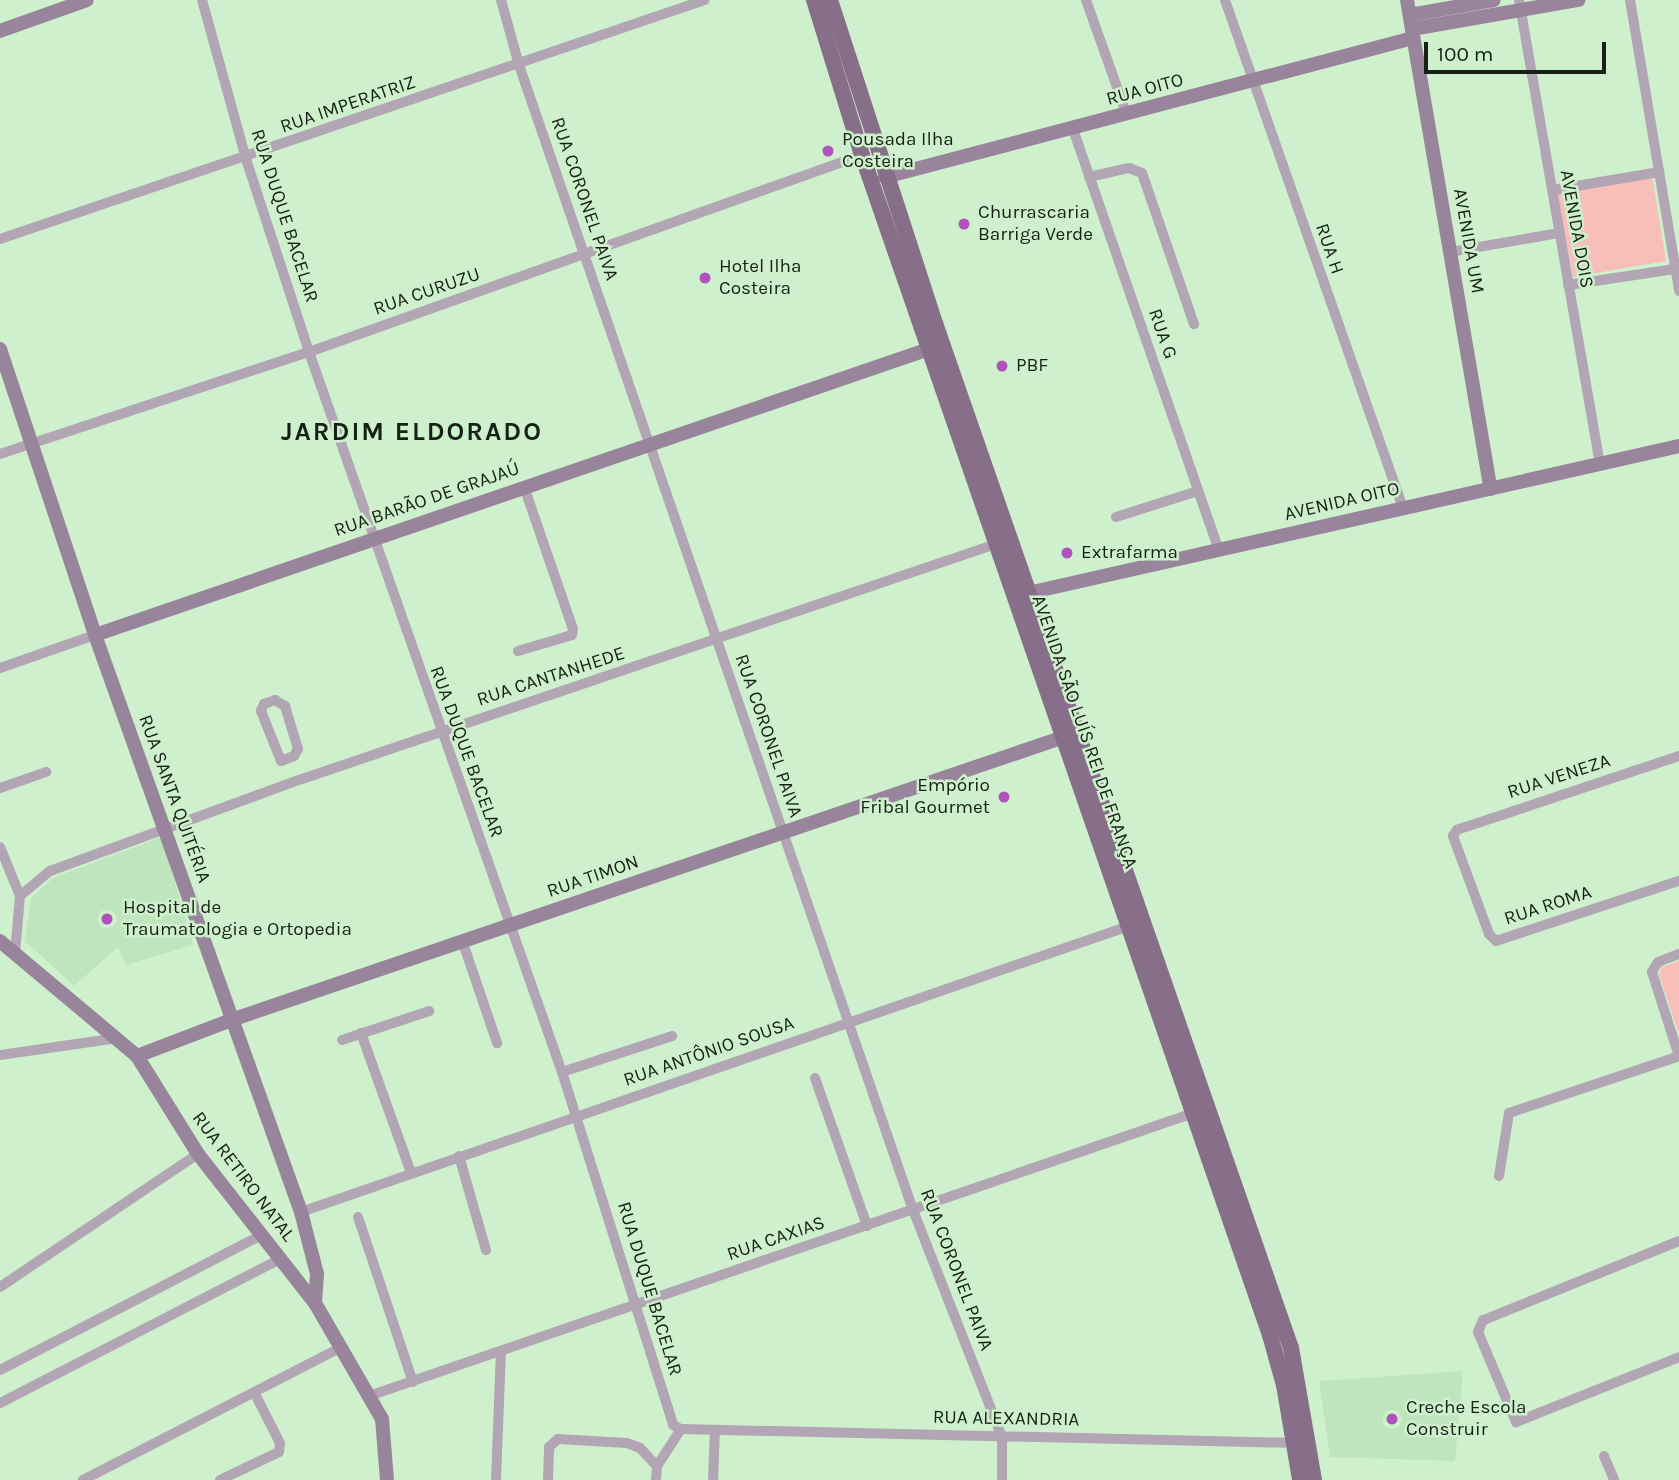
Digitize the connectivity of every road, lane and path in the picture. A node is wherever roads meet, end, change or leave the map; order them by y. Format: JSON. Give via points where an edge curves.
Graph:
{"nodes":[{"id":1,"x":87,"y":0,"type":"edge"},
{"id":2,"x":202,"y":0,"type":"edge"},
{"id":3,"x":501,"y":0,"type":"edge"},
{"id":4,"x":705,"y":0,"type":"edge"},
{"id":5,"x":814,"y":0,"type":"edge"},
{"id":6,"x":830,"y":0,"type":"edge"},
{"id":7,"x":1086,"y":0,"type":"edge"},
{"id":8,"x":1224,"y":0,"type":"edge"},
{"id":9,"x":1407,"y":0,"type":"edge"},
{"id":10,"x":1494,"y":0,"type":"edge"},
{"id":11,"x":1579,"y":0,"type":"edge"},
{"id":12,"x":1630,"y":0,"type":"edge"},
{"id":13,"x":1519,"y":5,"type":"edge"},
{"id":14,"x":1412,"y":27,"type":"junction"},
{"id":15,"x":0,"y":31,"type":"edge"},
{"id":16,"x":519,"y":65,"type":"junction"},
{"id":17,"x":1252,"y":82,"type":"junction"},
{"id":18,"x":1127,"y":115,"type":"junction"},
{"id":19,"x":1073,"y":129,"type":"junction"},
{"id":20,"x":862,"y":155,"type":"junction"},
{"id":21,"x":246,"y":159,"type":"junction"},
{"id":22,"x":1659,"y":172,"type":"junction"},
{"id":23,"x":885,"y":177,"type":"junction"},
{"id":24,"x":1089,"y":177,"type":"junction"},
{"id":25,"x":1552,"y":190,"type":"junction"},
{"id":26,"x":1679,"y":214,"type":"edge"},
{"id":27,"x":1666,"y":216,"type":"junction"},
{"id":28,"x":1559,"y":233,"type":"junction"},
{"id":29,"x":0,"y":239,"type":"edge"},
{"id":30,"x":1450,"y":252,"type":"junction"},
{"id":31,"x":585,"y":255,"type":"junction"},
{"id":32,"x":1675,"y":269,"type":"junction"},
{"id":33,"x":1569,"y":285,"type":"junction"},
{"id":34,"x":1679,"y":291,"type":"edge"},
{"id":35,"x":1194,"y":324,"type":"dead end"},
{"id":36,"x":938,"y":333,"type":"junction"},
{"id":37,"x":0,"y":349,"type":"edge"},
{"id":38,"x":929,"y":349,"type":"junction"},
{"id":39,"x":309,"y":352,"type":"junction"},
{"id":40,"x":32,"y":443,"type":"junction"},
{"id":41,"x":649,"y":444,"type":"junction"},
{"id":42,"x":1679,"y":446,"type":"edge"},
{"id":43,"x":0,"y":454,"type":"edge"},
{"id":44,"x":1600,"y":464,"type":"junction"},
{"id":45,"x":524,"y":487,"type":"junction"},
{"id":46,"x":1491,"y":489,"type":"junction"},
{"id":47,"x":1198,"y":491,"type":"junction"},
{"id":48,"x":1403,"y":508,"type":"junction"},
{"id":49,"x":1116,"y":517,"type":"dead end"},
{"id":50,"x":372,"y":540,"type":"junction"},
{"id":51,"x":996,"y":544,"type":"junction"},
{"id":52,"x":1219,"y":550,"type":"junction"},
{"id":53,"x":1023,"y":598,"type":"junction"},
{"id":54,"x":95,"y":635,"type":"junction"},
{"id":55,"x":716,"y":641,"type":"junction"},
{"id":56,"x":518,"y":651,"type":"dead end"},
{"id":57,"x":0,"y":668,"type":"edge"},
{"id":58,"x":440,"y":732,"type":"junction"},
{"id":59,"x":1064,"y":737,"type":"junction"},
{"id":60,"x":1679,"y":756,"type":"edge"},
{"id":61,"x":294,"y":757,"type":"junction"},
{"id":62,"x":46,"y":772,"type":"dead end"},
{"id":63,"x":302,"y":779,"type":"junction"},
{"id":64,"x":0,"y":788,"type":"edge"},
{"id":65,"x":164,"y":829,"type":"junction"},
{"id":66,"x":783,"y":831,"type":"junction"},
{"id":67,"x":1453,"y":836,"type":"joint"},
{"id":68,"x":0,"y":846,"type":"edge"},
{"id":69,"x":1679,"y":881,"type":"edge"},
{"id":70,"x":20,"y":895,"type":"junction"},
{"id":71,"x":511,"y":926,"type":"junction"},
{"id":72,"x":1129,"y":926,"type":"junction"},
{"id":73,"x":0,"y":941,"type":"edge"},
{"id":74,"x":463,"y":943,"type":"junction"},
{"id":75,"x":15,"y":953,"type":"junction"},
{"id":76,"x":1679,"y":954,"type":"edge"},
{"id":77,"x":429,"y":1011,"type":"dead end"},
{"id":78,"x":234,"y":1019,"type":"junction"},
{"id":79,"x":848,"y":1023,"type":"junction"},
{"id":80,"x":361,"y":1033,"type":"junction"},
{"id":81,"x":672,"y":1036,"type":"dead end"},
{"id":82,"x":119,"y":1038,"type":"junction"},
{"id":83,"x":342,"y":1040,"type":"dead end"},
{"id":84,"x":497,"y":1043,"type":"dead end"},
{"id":85,"x":0,"y":1055,"type":"edge"},
{"id":86,"x":137,"y":1056,"type":"junction"},
{"id":87,"x":1679,"y":1056,"type":"edge"},
{"id":88,"x":562,"y":1072,"type":"junction"},
{"id":89,"x":815,"y":1078,"type":"dead end"},
{"id":90,"x":1193,"y":1113,"type":"junction"},
{"id":91,"x":577,"y":1115,"type":"junction"},
{"id":92,"x":198,"y":1154,"type":"junction"},
{"id":93,"x":458,"y":1156,"type":"junction"},
{"id":94,"x":411,"y":1173,"type":"junction"},
{"id":95,"x":1499,"y":1176,"type":"dead end"},
{"id":96,"x":913,"y":1210,"type":"junction"},
{"id":97,"x":301,"y":1212,"type":"junction"},
{"id":98,"x":358,"y":1217,"type":"dead end"},
{"id":99,"x":867,"y":1226,"type":"junction"},
{"id":100,"x":261,"y":1236,"type":"junction"},
{"id":101,"x":1679,"y":1241,"type":"edge"},
{"id":102,"x":486,"y":1250,"type":"dead end"},
{"id":103,"x":280,"y":1259,"type":"junction"},
{"id":104,"x":0,"y":1287,"type":"edge"},
{"id":105,"x":315,"y":1303,"type":"junction"},
{"id":106,"x":636,"y":1305,"type":"junction"},
{"id":107,"x":340,"y":1348,"type":"junction"},
{"id":108,"x":501,"y":1352,"type":"junction"},
{"id":109,"x":1679,"y":1357,"type":"edge"},
{"id":110,"x":0,"y":1370,"type":"edge"},
{"id":111,"x":413,"y":1382,"type":"junction"},
{"id":112,"x":254,"y":1392,"type":"junction"},
{"id":113,"x":369,"y":1396,"type":"junction"},
{"id":114,"x":0,"y":1403,"type":"edge"},
{"id":115,"x":681,"y":1429,"type":"junction"},
{"id":116,"x":715,"y":1430,"type":"junction"},
{"id":117,"x":1002,"y":1437,"type":"junction"},
{"id":118,"x":1296,"y":1443,"type":"junction"},
{"id":119,"x":1604,"y":1456,"type":"dead end"},
{"id":120,"x":657,"y":1466,"type":"junction"},
{"id":121,"x":83,"y":1480,"type":"edge"},
{"id":122,"x":220,"y":1480,"type":"edge"},
{"id":123,"x":387,"y":1480,"type":"edge"},
{"id":124,"x":496,"y":1480,"type":"edge"},
{"id":125,"x":548,"y":1480,"type":"edge"},
{"id":126,"x":656,"y":1480,"type":"edge"},
{"id":127,"x":713,"y":1480,"type":"edge"},
{"id":128,"x":1002,"y":1480,"type":"edge"},
{"id":129,"x":1300,"y":1480,"type":"edge"},
{"id":130,"x":1314,"y":1480,"type":"edge"},
{"id":131,"x":1614,"y":1480,"type":"edge"}],
"edges":[{"from":1,"to":15,"type":"street"},
{"from":2,"to":21,"type":"street","name":"RUA DUQUE BACELAR"},
{"from":3,"to":16,"type":"street","name":"RUA CORONEL PAIVA"},
{"from":4,"to":16,"type":"street","name":"RUA IMPERATRIZ"},
{"from":5,"to":20,"type":"main road","name":"AVENIDA SÃO LUÍS REI DE FRANÇA"},
{"from":6,"to":23,"type":"main road","name":"AVENIDA SÃO LUÍS REI DE FRANÇA"},
{"from":7,"to":18,"type":"street"},
{"from":8,"to":17,"type":"street","name":"RUA H"},
{"from":9,"to":14,"type":"street","name":"AVENIDA UM"},
{"from":10,"to":14,"type":"street"},
{"from":11,"to":13,"type":"street"},
{"from":12,"to":22,"type":"street"},
{"from":13,"to":14,"type":"street"},
{"from":13,"to":25,"type":"street","name":"AVENIDA DOIS"},
{"from":14,"to":17,"type":"street","name":"RUA OITO"},
{"from":14,"to":30,"type":"street","name":"AVENIDA UM"},
{"from":16,"to":21,"type":"street","name":"RUA IMPERATRIZ"},
{"from":16,"to":31,"type":"street","name":"RUA CORONEL PAIVA"},
{"from":17,"to":18,"type":"street","name":"RUA OITO"},
{"from":17,"to":48,"type":"street","name":"RUA H"},
{"from":18,"to":19,"type":"street","name":"RUA OITO"},
{"from":19,"to":23,"type":"street","name":"RUA OITO"},
{"from":19,"to":24,"type":"street","name":"RUA G"},
{"from":20,"to":31,"type":"street","name":"RUA CURUZU"},
{"from":20,"to":38,"type":"main road","name":"AVENIDA SÃO LUÍS REI DE FRANÇA"},
{"from":21,"to":29,"type":"street","name":"RUA IMPERATRIZ"},
{"from":21,"to":39,"type":"street","name":"RUA DUQUE BACELAR"},
{"from":22,"to":25,"type":"street"},
{"from":22,"to":27,"type":"street"},
{"from":23,"to":36,"type":"main road","name":"AVENIDA SÃO LUÍS REI DE FRANÇA"},
{"from":24,"to":35,"type":"street","via":[[1129,168],[1142,173]]},
{"from":24,"to":47,"type":"street","name":"RUA G"},
{"from":25,"to":28,"type":"street","name":"AVENIDA DOIS"},
{"from":26,"to":27,"type":"street"},
{"from":27,"to":32,"type":"street"},
{"from":28,"to":30,"type":"street"},
{"from":28,"to":33,"type":"street","name":"AVENIDA DOIS"},
{"from":30,"to":46,"type":"street","name":"AVENIDA UM"},
{"from":31,"to":39,"type":"street","name":"RUA CURUZU"},
{"from":31,"to":41,"type":"street","name":"RUA CORONEL PAIVA"},
{"from":32,"to":33,"type":"street"},
{"from":32,"to":34,"type":"street"},
{"from":33,"to":44,"type":"street","name":"AVENIDA DOIS"},
{"from":36,"to":38,"type":"street"},
{"from":36,"to":53,"type":"main road","name":"AVENIDA SÃO LUÍS REI DE FRANÇA"},
{"from":37,"to":40,"type":"street","name":"RUA SANTA QUITÉRIA"},
{"from":38,"to":41,"type":"street","name":"RUA BARÃO DE GRAJAÚ"},
{"from":38,"to":51,"type":"main road","name":"AVENIDA SÃO LUÍS REI DE FRANÇA"},
{"from":39,"to":40,"type":"street","name":"RUA CURUZU"},
{"from":39,"to":50,"type":"street","name":"RUA DUQUE BACELAR"},
{"from":40,"to":43,"type":"street","name":"RUA CURUZU"},
{"from":40,"to":54,"type":"street","name":"RUA SANTA QUITÉRIA"},
{"from":41,"to":45,"type":"street","name":"RUA BARÃO DE GRAJAÚ"},
{"from":41,"to":55,"type":"street","name":"RUA CORONEL PAIVA"},
{"from":42,"to":44,"type":"street","name":"AVENIDA OITO"},
{"from":44,"to":46,"type":"street","name":"AVENIDA OITO"},
{"from":45,"to":50,"type":"street","name":"RUA BARÃO DE GRAJAÚ"},
{"from":45,"to":56,"type":"street","via":[[573,629],[572,635]]},
{"from":46,"to":48,"type":"street","name":"AVENIDA OITO"},
{"from":47,"to":49,"type":"street"},
{"from":47,"to":52,"type":"street","name":"RUA G"},
{"from":48,"to":52,"type":"street","name":"AVENIDA OITO"},
{"from":50,"to":54,"type":"street","name":"RUA BARÃO DE GRAJAÚ"},
{"from":50,"to":58,"type":"street","name":"RUA DUQUE BACELAR"},
{"from":51,"to":53,"type":"main road","name":"AVENIDA SÃO LUÍS REI DE FRANÇA"},
{"from":51,"to":55,"type":"street","name":"RUA CANTANHEDE"},
{"from":52,"to":53,"type":"street","name":"AVENIDA OITO"},
{"from":53,"to":59,"type":"main road","name":"AVENIDA SÃO LUÍS REI DE FRANÇA"},
{"from":53,"to":130,"type":"main road","name":"AVENIDA SÃO LUÍS REI DE FRANÇA","via":[[1291,1348]]},
{"from":54,"to":57,"type":"street","name":"RUA BARÃO DE GRAJAÚ"},
{"from":54,"to":65,"type":"street","name":"RUA SANTA QUITÉRIA"},
{"from":55,"to":58,"type":"street","name":"RUA CANTANHEDE"},
{"from":55,"to":66,"type":"street","name":"RUA CORONEL PAIVA"},
{"from":58,"to":63,"type":"street","name":"RUA CANTANHEDE"},
{"from":58,"to":71,"type":"street","name":"RUA DUQUE BACELAR"},
{"from":59,"to":66,"type":"street","name":"RUA TIMON"},
{"from":59,"to":72,"type":"main road","name":"AVENIDA SÃO LUÍS REI DE FRANÇA"},
{"from":60,"to":67,"type":"street","name":"RUA VENEZA","via":[[1457,830]]},
{"from":61,"to":61,"type":"street","via":[[298,749],[285,706],[275,700],[264,704],[261,711],[275,755],[281,761]]},
{"from":61,"to":63,"type":"street"},
{"from":62,"to":64,"type":"street"},
{"from":63,"to":65,"type":"street","name":"RUA CANTANHEDE"},
{"from":65,"to":70,"type":"street","name":"RUA CANTANHEDE","via":[[50,871]]},
{"from":65,"to":78,"type":"street","name":"RUA SANTA QUITÉRIA"},
{"from":66,"to":71,"type":"street","name":"RUA TIMON"},
{"from":66,"to":79,"type":"street","name":"RUA CORONEL PAIVA"},
{"from":67,"to":69,"type":"street","name":"RUA ROMA","via":[[1489,934],[1496,941]]},
{"from":68,"to":70,"type":"street"},
{"from":70,"to":75,"type":"street"},
{"from":71,"to":74,"type":"street","name":"RUA TIMON"},
{"from":71,"to":88,"type":"street","name":"RUA DUQUE BACELAR"},
{"from":72,"to":79,"type":"street","name":"RUA ANTÔNIO SOUSA"},
{"from":72,"to":90,"type":"main road","name":"AVENIDA SÃO LUÍS REI DE FRANÇA"},
{"from":73,"to":75,"type":"street","name":"RUA RETIRO NATAL"},
{"from":74,"to":78,"type":"street","name":"RUA TIMON"},
{"from":74,"to":84,"type":"street"},
{"from":75,"to":82,"type":"street","name":"RUA RETIRO NATAL"},
{"from":76,"to":87,"type":"street","via":[[1662,960],[1652,972]]},
{"from":77,"to":80,"type":"street"},
{"from":78,"to":86,"type":"street","name":"RUA TIMON"},
{"from":78,"to":97,"type":"street","name":"RUA SANTA QUITÉRIA"},
{"from":79,"to":91,"type":"street","name":"RUA ANTÔNIO SOUSA"},
{"from":79,"to":96,"type":"street","name":"RUA CORONEL PAIVA"},
{"from":80,"to":83,"type":"street"},
{"from":80,"to":94,"type":"street"},
{"from":81,"to":88,"type":"street"},
{"from":82,"to":85,"type":"street"},
{"from":82,"to":86,"type":"street","name":"RUA RETIRO NATAL"},
{"from":86,"to":92,"type":"street","name":"RUA RETIRO NATAL"},
{"from":87,"to":95,"type":"street","via":[[1509,1113]]},
{"from":88,"to":91,"type":"street","name":"RUA DUQUE BACELAR"},
{"from":89,"to":99,"type":"street"},
{"from":90,"to":96,"type":"street","name":"RUA CAXIAS","via":[[1068,1162]]},
{"from":90,"to":118,"type":"main road","name":"AVENIDA SÃO LUÍS REI DE FRANÇA","via":[[1270,1335]]},
{"from":91,"to":93,"type":"street","name":"RUA ANTÔNIO SOUSA"},
{"from":91,"to":106,"type":"street","name":"RUA DUQUE BACELAR"},
{"from":92,"to":100,"type":"street","name":"RUA RETIRO NATAL"},
{"from":92,"to":104,"type":"street"},
{"from":93,"to":94,"type":"street","name":"RUA ANTÔNIO SOUSA"},
{"from":93,"to":102,"type":"street"},
{"from":94,"to":97,"type":"street","name":"RUA ANTÔNIO SOUSA"},
{"from":96,"to":99,"type":"street","name":"RUA CAXIAS"},
{"from":96,"to":117,"type":"street","name":"RUA CORONEL PAIVA"},
{"from":97,"to":105,"type":"street","name":"RUA SANTA QUITÉRIA","via":[[317,1273]]},
{"from":98,"to":111,"type":"street"},
{"from":99,"to":106,"type":"street","name":"RUA CAXIAS"},
{"from":100,"to":103,"type":"street","name":"RUA RETIRO NATAL"},
{"from":100,"to":110,"type":"street"},
{"from":101,"to":109,"type":"street","via":[[1483,1320],[1478,1332],[1516,1422]]},
{"from":103,"to":105,"type":"street","name":"RUA RETIRO NATAL"},
{"from":103,"to":114,"type":"street"},
{"from":105,"to":107,"type":"street","name":"RUA RETIRO NATAL"},
{"from":106,"to":108,"type":"street","name":"RUA CAXIAS"},
{"from":106,"to":115,"type":"street","name":"RUA DUQUE BACELAR","via":[[671,1422]]},
{"from":107,"to":112,"type":"street"},
{"from":107,"to":113,"type":"street","name":"RUA RETIRO NATAL"},
{"from":108,"to":111,"type":"street","name":"RUA CAXIAS"},
{"from":108,"to":124,"type":"street"},
{"from":111,"to":113,"type":"street","name":"RUA CAXIAS"},
{"from":112,"to":121,"type":"street"},
{"from":112,"to":122,"type":"street","via":[[280,1443],[279,1452]]},
{"from":113,"to":123,"type":"street","name":"RUA RETIRO NATAL","via":[[384,1427]]},
{"from":115,"to":116,"type":"street"},
{"from":115,"to":120,"type":"street"},
{"from":116,"to":117,"type":"street","name":"RUA ALEXANDRIA"},
{"from":116,"to":127,"type":"street"},
{"from":117,"to":118,"type":"street","name":"RUA ALEXANDRIA"},
{"from":117,"to":128,"type":"street","name":"RUA CORONEL PAIVA"},
{"from":118,"to":129,"type":"main road","name":"AVENIDA SÃO LUÍS REI DE FRANÇA"},
{"from":119,"to":131,"type":"street"},
{"from":120,"to":125,"type":"street","via":[[640,1448],[627,1443],[558,1439],[550,1447]]},
{"from":120,"to":126,"type":"street"}]}
